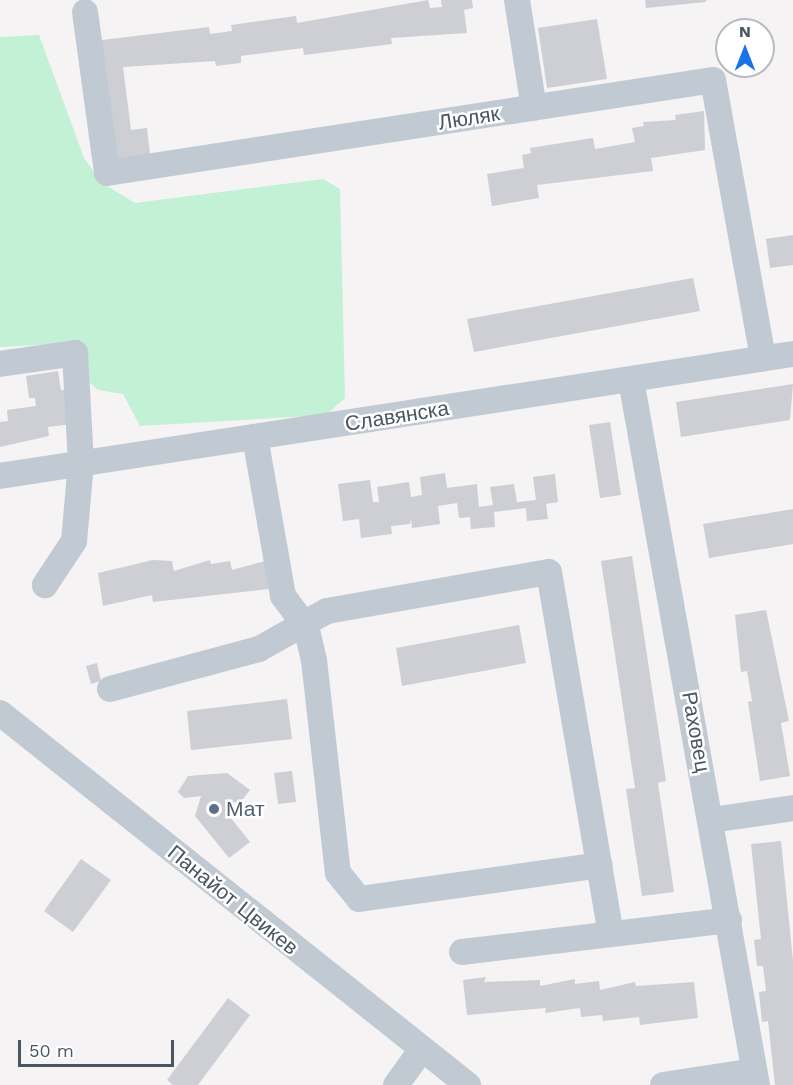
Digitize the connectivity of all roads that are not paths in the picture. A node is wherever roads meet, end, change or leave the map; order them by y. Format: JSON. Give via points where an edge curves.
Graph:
{"nodes":[{"id":1,"x":517,"y":0,"type":"edge"},
{"id":2,"x":85,"y":12,"type":"dead end"},
{"id":3,"x":534,"y":108,"type":"junction"},
{"id":4,"x":793,"y":354,"type":"edge"},
{"id":5,"x":763,"y":359,"type":"junction"},
{"id":6,"x":0,"y":364,"type":"edge"},
{"id":7,"x":631,"y":380,"type":"junction"},
{"id":8,"x":255,"y":438,"type":"junction"},
{"id":9,"x":81,"y":463,"type":"junction"},
{"id":10,"x":0,"y":476,"type":"edge"},
{"id":11,"x":45,"y":585,"type":"dead end"},
{"id":12,"x":306,"y":626,"type":"junction"},
{"id":13,"x":110,"y":689,"type":"dead end"},
{"id":14,"x":0,"y":713,"type":"edge"},
{"id":15,"x":793,"y":808,"type":"edge"},
{"id":16,"x":712,"y":820,"type":"junction"},
{"id":17,"x":600,"y":865,"type":"junction"},
{"id":18,"x":729,"y":920,"type":"junction"},
{"id":19,"x":611,"y":934,"type":"junction"},
{"id":20,"x":462,"y":952,"type":"dead end"},
{"id":21,"x":422,"y":1050,"type":"junction"},
{"id":22,"x":756,"y":1078,"type":"edge"},
{"id":23,"x":396,"y":1085,"type":"edge"},
{"id":24,"x":468,"y":1085,"type":"edge"},
{"id":25,"x":663,"y":1085,"type":"edge"}],
"edges":[{"from":1,"to":3,"type":"street"},
{"from":2,"to":3,"type":"street","name":"Люляк","via":[[107,173]]},
{"from":3,"to":5,"type":"street","name":"Люляк","via":[[713,80]]},
{"from":4,"to":5,"type":"street","name":"Славянска"},
{"from":5,"to":7,"type":"street","name":"Славянска"},
{"from":6,"to":9,"type":"street","via":[[75,353]]},
{"from":7,"to":8,"type":"street","name":"Славянска"},
{"from":7,"to":16,"type":"street","name":"Раховец"},
{"from":8,"to":9,"type":"street","name":"Славянска"},
{"from":8,"to":12,"type":"street","via":[[283,596]]},
{"from":9,"to":10,"type":"street","name":"Славянска"},
{"from":9,"to":11,"type":"street","via":[[74,541]]},
{"from":12,"to":13,"type":"street","via":[[259,649]]},
{"from":12,"to":17,"type":"street","via":[[314,660],[338,873],[359,899]]},
{"from":12,"to":17,"type":"street","via":[[327,611],[549,572]]},
{"from":14,"to":21,"type":"street","name":"Панайот Цвикев"},
{"from":15,"to":16,"type":"street"},
{"from":16,"to":18,"type":"street","name":"Раховец"},
{"from":17,"to":19,"type":"street"},
{"from":18,"to":19,"type":"street"},
{"from":18,"to":22,"type":"street","name":"Раховец"},
{"from":19,"to":20,"type":"street"},
{"from":21,"to":23,"type":"street"},
{"from":21,"to":24,"type":"street","name":"Панайот Цвикев"},
{"from":22,"to":25,"type":"street"}]}
